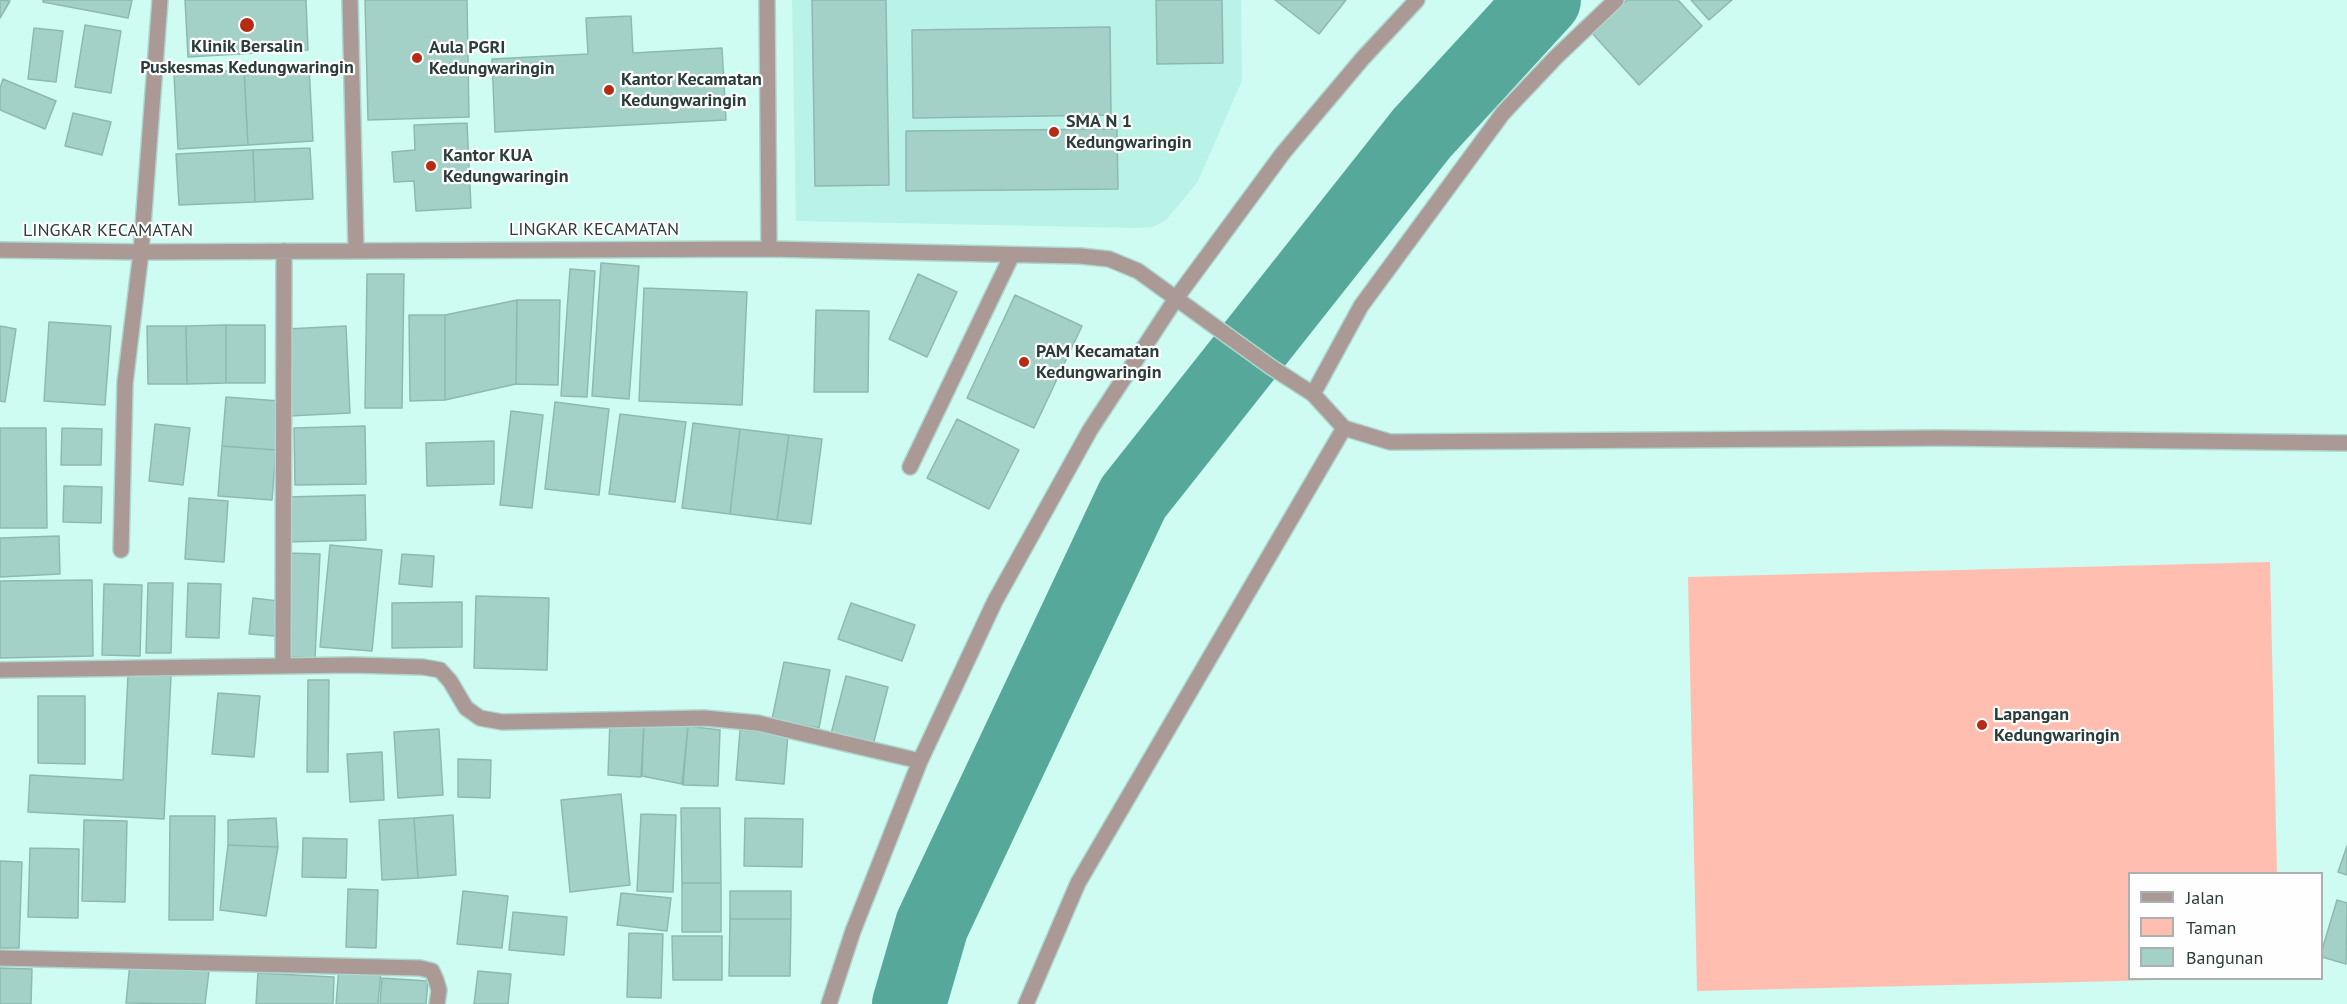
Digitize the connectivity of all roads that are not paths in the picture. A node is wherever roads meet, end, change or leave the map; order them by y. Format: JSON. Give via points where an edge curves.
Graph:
{"nodes":[{"id":1,"x":160,"y":0,"type":"edge"},
{"id":2,"x":350,"y":0,"type":"edge"},
{"id":3,"x":767,"y":0,"type":"edge"},
{"id":4,"x":1417,"y":0,"type":"edge"},
{"id":5,"x":1616,"y":0,"type":"edge"},
{"id":6,"x":356,"y":249,"type":"junction"},
{"id":7,"x":769,"y":249,"type":"junction"},
{"id":8,"x":0,"y":250,"type":"edge"},
{"id":9,"x":284,"y":250,"type":"junction"},
{"id":10,"x":141,"y":252,"type":"junction"},
{"id":11,"x":1012,"y":255,"type":"junction"},
{"id":12,"x":1177,"y":297,"type":"junction"},
{"id":13,"x":1313,"y":394,"type":"junction"},
{"id":14,"x":1344,"y":428,"type":"junction"},
{"id":15,"x":2347,"y":443,"type":"edge"},
{"id":16,"x":910,"y":467,"type":"dead end"},
{"id":17,"x":121,"y":549,"type":"dead end"},
{"id":18,"x":283,"y":666,"type":"junction"},
{"id":19,"x":0,"y":670,"type":"edge"},
{"id":20,"x":920,"y":761,"type":"junction"},
{"id":21,"x":0,"y":958,"type":"edge"},
{"id":22,"x":437,"y":1004,"type":"edge"},
{"id":23,"x":829,"y":1004,"type":"edge"},
{"id":24,"x":1026,"y":1004,"type":"edge"}],
"edges":[{"from":1,"to":10,"type":"street"},
{"from":2,"to":6,"type":"street"},
{"from":3,"to":7,"type":"street"},
{"from":4,"to":12,"type":"street","via":[[1283,153]]},
{"from":5,"to":13,"type":"street","via":[[1503,114],[1360,306]]},
{"from":6,"to":7,"type":"street","name":"LINGKAR KECAMATAN"},
{"from":6,"to":9,"type":"street","name":"LINGKAR KECAMATAN"},
{"from":7,"to":11,"type":"street","name":"LINGKAR KECAMATAN"},
{"from":8,"to":10,"type":"street","name":"LINGKAR KECAMATAN"},
{"from":9,"to":10,"type":"street","name":"LINGKAR KECAMATAN"},
{"from":9,"to":18,"type":"street"},
{"from":10,"to":17,"type":"street","via":[[125,383]]},
{"from":11,"to":12,"type":"street","name":"LINGKAR KECAMATAN","via":[[1109,260],[1138,271]]},
{"from":11,"to":16,"type":"street"},
{"from":12,"to":13,"type":"street","name":"LINGKAR KECAMATAN"},
{"from":12,"to":20,"type":"street","via":[[1090,430],[1001,591]]},
{"from":13,"to":14,"type":"street","name":"LINGKAR KECAMATAN"},
{"from":14,"to":15,"type":"street","via":[[1390,442],[1429,443],[1941,438]]},
{"from":14,"to":24,"type":"street","via":[[1078,883]]},
{"from":18,"to":19,"type":"street"},
{"from":18,"to":20,"type":"street","via":[[423,666],[440,670],[466,708],[480,718],[502,722],[704,718],[768,725]]},
{"from":20,"to":23,"type":"street","via":[[853,931]]},
{"from":21,"to":22,"type":"street","via":[[420,968],[432,971],[439,990]]}]}
